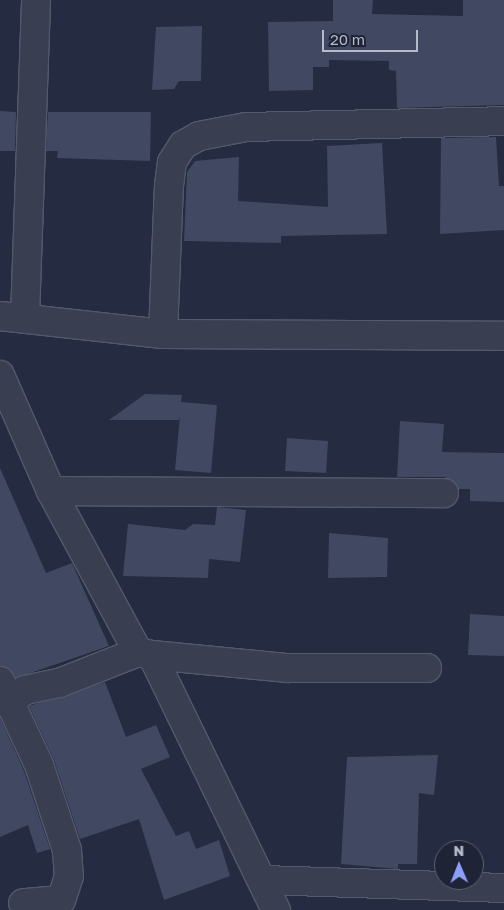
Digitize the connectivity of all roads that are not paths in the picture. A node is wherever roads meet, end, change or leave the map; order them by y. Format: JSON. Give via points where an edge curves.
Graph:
{"nodes":[{"id":1,"x":36,"y":0,"type":"edge"},
{"id":2,"x":504,"y":121,"type":"edge"},
{"id":3,"x":12,"y":317,"type":"edge"},
{"id":4,"x":163,"y":334,"type":"junction"},
{"id":5,"x":504,"y":336,"type":"edge"},
{"id":6,"x":0,"y":374,"type":"edge"},
{"id":7,"x":52,"y":491,"type":"junction"},
{"id":8,"x":444,"y":493,"type":"dead end"},
{"id":9,"x":145,"y":653,"type":"junction"},
{"id":10,"x":427,"y":668,"type":"dead end"},
{"id":11,"x":4,"y":692,"type":"edge"},
{"id":12,"x":504,"y":888,"type":"edge"},
{"id":13,"x":266,"y":900,"type":"edge"},
{"id":14,"x":16,"y":905,"type":"edge"}],
"edges":[{"from":1,"to":3,"type":"street"},
{"from":2,"to":4,"type":"street","via":[[246,127],[191,140],[172,162]]},
{"from":3,"to":4,"type":"street"},
{"from":4,"to":5,"type":"street"},
{"from":6,"to":7,"type":"street"},
{"from":7,"to":8,"type":"street"},
{"from":7,"to":9,"type":"street"},
{"from":9,"to":10,"type":"street","via":[[288,668]]},
{"from":9,"to":11,"type":"street","via":[[59,683]]},
{"from":9,"to":13,"type":"street"},
{"from":11,"to":14,"type":"street","via":[[60,824],[70,876],[61,900]]},
{"from":12,"to":13,"type":"street"}]}
